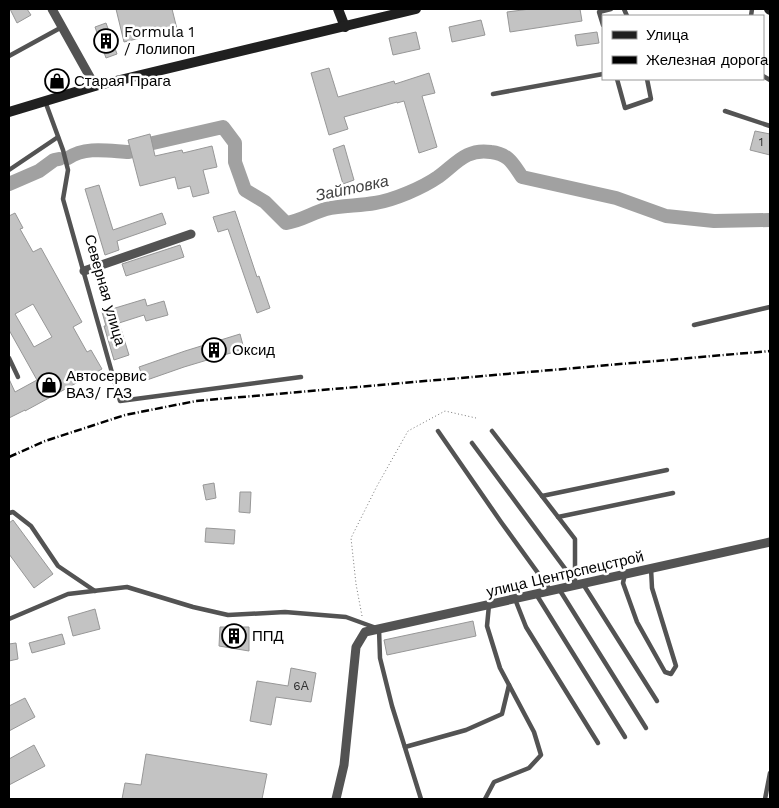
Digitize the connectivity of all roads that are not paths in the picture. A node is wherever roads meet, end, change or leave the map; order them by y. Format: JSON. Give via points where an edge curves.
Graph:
{"nodes":[{"id":1,"x":52,"y":9,"type":"edge"},
{"id":2,"x":338,"y":9,"type":"edge"},
{"id":3,"x":416,"y":9,"type":"edge"},
{"id":4,"x":611,"y":9,"type":"edge"},
{"id":5,"x":602,"y":22,"type":"edge"},
{"id":6,"x":62,"y":27,"type":"junction"},
{"id":7,"x":345,"y":27,"type":"junction"},
{"id":8,"x":9,"y":56,"type":"edge"},
{"id":9,"x":602,"y":74,"type":"edge"},
{"id":10,"x":617,"y":80,"type":"edge"},
{"id":11,"x":647,"y":80,"type":"edge"},
{"id":12,"x":95,"y":86,"type":"junction"},
{"id":13,"x":493,"y":94,"type":"dead end"},
{"id":14,"x":45,"y":100,"type":"junction"},
{"id":15,"x":10,"y":109,"type":"edge"},
{"id":16,"x":724,"y":110,"type":"dead end"},
{"id":17,"x":770,"y":126,"type":"edge"},
{"id":18,"x":58,"y":137,"type":"junction"},
{"id":19,"x":9,"y":170,"type":"edge"},
{"id":20,"x":190,"y":234,"type":"dead end"},
{"id":21,"x":84,"y":271,"type":"junction"},
{"id":22,"x":770,"y":307,"type":"edge"},
{"id":23,"x":694,"y":325,"type":"dead end"},
{"id":24,"x":9,"y":358,"type":"edge"},
{"id":25,"x":18,"y":377,"type":"dead end"},
{"id":26,"x":301,"y":377,"type":"dead end"},
{"id":27,"x":438,"y":431,"type":"dead end"},
{"id":28,"x":492,"y":431,"type":"dead end"},
{"id":29,"x":472,"y":443,"type":"dead end"},
{"id":30,"x":666,"y":470,"type":"dead end"},
{"id":31,"x":673,"y":493,"type":"dead end"},
{"id":32,"x":542,"y":496,"type":"junction"},
{"id":33,"x":9,"y":513,"type":"edge"},
{"id":34,"x":558,"y":517,"type":"junction"},
{"id":35,"x":770,"y":542,"type":"edge"},
{"id":36,"x":652,"y":568,"type":"junction"},
{"id":37,"x":625,"y":574,"type":"junction"},
{"id":38,"x":579,"y":584,"type":"junction"},
{"id":39,"x":555,"y":590,"type":"junction"},
{"id":40,"x":96,"y":591,"type":"junction"},
{"id":41,"x":536,"y":594,"type":"junction"},
{"id":42,"x":515,"y":599,"type":"junction"},
{"id":43,"x":489,"y":605,"type":"junction"},
{"id":44,"x":9,"y":619,"type":"edge"},
{"id":45,"x":365,"y":628,"type":"junction"},
{"id":46,"x":380,"y":629,"type":"junction"},
{"id":47,"x":509,"y":685,"type":"junction"},
{"id":48,"x":657,"y":701,"type":"dead end"},
{"id":49,"x":646,"y":728,"type":"dead end"},
{"id":50,"x":625,"y":737,"type":"dead end"},
{"id":51,"x":598,"y":743,"type":"dead end"},
{"id":52,"x":405,"y":747,"type":"junction"},
{"id":53,"x":770,"y":773,"type":"edge"},
{"id":54,"x":336,"y":799,"type":"edge"},
{"id":55,"x":421,"y":799,"type":"edge"},
{"id":56,"x":485,"y":799,"type":"edge"},
{"id":57,"x":765,"y":799,"type":"edge"}],
"edges":[{"from":1,"to":6,"type":"street"},
{"from":2,"to":7,"type":"main road"},
{"from":3,"to":7,"type":"main road"},
{"from":4,"to":5,"type":"lane","via":[[599,12]]},
{"from":6,"to":8,"type":"lane"},
{"from":6,"to":12,"type":"street"},
{"from":7,"to":12,"type":"main road"},
{"from":9,"to":13,"type":"lane"},
{"from":10,"to":11,"type":"lane","via":[[625,108],[651,99]]},
{"from":12,"to":14,"type":"main road"},
{"from":14,"to":15,"type":"main road"},
{"from":14,"to":18,"type":"lane","name":"Северная улица"},
{"from":16,"to":17,"type":"lane"},
{"from":18,"to":19,"type":"lane"},
{"from":18,"to":21,"type":"lane","name":"Северная улица","via":[[68,170],[63,199]]},
{"from":20,"to":21,"type":"street"},
{"from":21,"to":26,"type":"lane","name":"Северная улица","via":[[120,401]]},
{"from":22,"to":23,"type":"lane"},
{"from":24,"to":25,"type":"lane"},
{"from":27,"to":39,"type":"lane","via":[[501,522]]},
{"from":28,"to":32,"type":"lane"},
{"from":29,"to":38,"type":"lane"},
{"from":30,"to":32,"type":"lane"},
{"from":31,"to":34,"type":"lane"},
{"from":32,"to":34,"type":"lane"},
{"from":33,"to":40,"type":"lane","via":[[13,512],[31,526],[58,566]]},
{"from":34,"to":38,"type":"lane","via":[[576,539]]},
{"from":35,"to":36,"type":"street","name":"улица Центрспецстрой"},
{"from":36,"to":37,"type":"street","name":"улица Центрспецстрой"},
{"from":36,"to":37,"type":"lane","via":[[652,588],[676,666],[671,674],[665,672],[637,622],[623,583]]},
{"from":37,"to":38,"type":"street","name":"улица Центрспецстрой"},
{"from":38,"to":39,"type":"street","name":"улица Центрспецстрой"},
{"from":38,"to":48,"type":"lane"},
{"from":39,"to":41,"type":"street","name":"улица Центрспецстрой"},
{"from":39,"to":49,"type":"lane"},
{"from":40,"to":44,"type":"lane","via":[[68,594]]},
{"from":40,"to":45,"type":"lane","via":[[127,587],[228,615],[285,612],[346,617]]},
{"from":41,"to":42,"type":"street","name":"улица Центрспецстрой"},
{"from":41,"to":50,"type":"lane"},
{"from":42,"to":43,"type":"street","name":"улица Центрспецстрой"},
{"from":42,"to":51,"type":"lane","via":[[526,627]]},
{"from":43,"to":46,"type":"street","name":"улица Центрспецстрой"},
{"from":43,"to":47,"type":"lane","via":[[487,626]]},
{"from":45,"to":46,"type":"street","name":"улица Центрспецстрой"},
{"from":45,"to":54,"type":"street","via":[[356,647],[344,765]]},
{"from":46,"to":52,"type":"lane","via":[[380,658]]},
{"from":47,"to":52,"type":"lane","via":[[502,714],[466,730]]},
{"from":47,"to":56,"type":"lane","via":[[534,732],[541,755],[529,768],[494,782]]},
{"from":52,"to":55,"type":"lane"},
{"from":53,"to":57,"type":"lane"}]}
